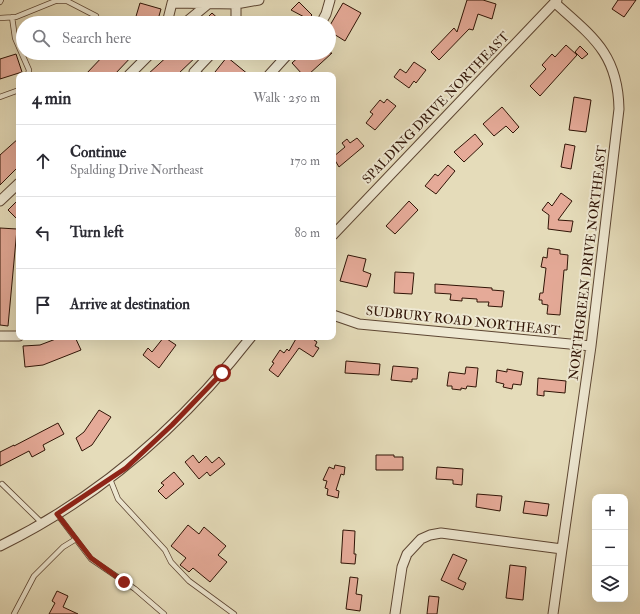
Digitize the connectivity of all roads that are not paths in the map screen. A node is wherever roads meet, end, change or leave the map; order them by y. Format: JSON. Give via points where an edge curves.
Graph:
{"nodes":[{"id":1,"x":58,"y":0,"type":"edge"},
{"id":2,"x":259,"y":0,"type":"edge"},
{"id":3,"x":330,"y":0,"type":"edge"},
{"id":4,"x":556,"y":1,"type":"edge"},
{"id":5,"x":208,"y":4,"type":"junction"},
{"id":6,"x":236,"y":4,"type":"junction"},
{"id":7,"x":0,"y":16,"type":"edge"},
{"id":8,"x":96,"y":16,"type":"dead end"},
{"id":9,"x":169,"y":16,"type":"edge"},
{"id":10,"x":193,"y":16,"type":"edge"},
{"id":11,"x":236,"y":16,"type":"edge"},
{"id":12,"x":325,"y":16,"type":"edge"},
{"id":13,"x":12,"y":17,"type":"junction"},
{"id":14,"x":16,"y":40,"type":"edge"},
{"id":15,"x":25,"y":60,"type":"edge"},
{"id":16,"x":144,"y":60,"type":"edge"},
{"id":17,"x":205,"y":60,"type":"edge"},
{"id":18,"x":282,"y":60,"type":"edge"},
{"id":19,"x":29,"y":72,"type":"edge"},
{"id":20,"x":132,"y":72,"type":"edge"},
{"id":21,"x":194,"y":72,"type":"edge"},
{"id":22,"x":271,"y":72,"type":"edge"},
{"id":23,"x":16,"y":91,"type":"edge"},
{"id":24,"x":0,"y":97,"type":"edge"},
{"id":25,"x":16,"y":186,"type":"edge"},
{"id":26,"x":0,"y":201,"type":"edge"},
{"id":27,"x":336,"y":232,"type":"edge"},
{"id":28,"x":336,"y":316,"type":"edge"},
{"id":29,"x":0,"y":336,"type":"edge"},
{"id":30,"x":16,"y":336,"type":"edge"},
{"id":31,"x":248,"y":340,"type":"edge"},
{"id":32,"x":591,"y":346,"type":"junction"},
{"id":33,"x":110,"y":478,"type":"junction"},
{"id":34,"x":2,"y":484,"type":"dead end"},
{"id":35,"x":57,"y":514,"type":"junction"},
{"id":36,"x":42,"y":523,"type":"junction"},
{"id":37,"x":76,"y":539,"type":"junction"},
{"id":38,"x":0,"y":546,"type":"edge"},
{"id":39,"x":562,"y":549,"type":"junction"},
{"id":40,"x":14,"y":614,"type":"edge"},
{"id":41,"x":164,"y":614,"type":"edge"},
{"id":42,"x":234,"y":614,"type":"edge"},
{"id":43,"x":396,"y":614,"type":"edge"},
{"id":44,"x":553,"y":614,"type":"edge"}],
"edges":[{"from":1,"to":8,"type":"lane","via":[[67,1]]},
{"from":1,"to":13,"type":"lane"},
{"from":2,"to":6,"type":"street"},
{"from":3,"to":12,"type":"street"},
{"from":4,"to":27,"type":"street","name":"SPALDING DRIVE NORTHEAST"},
{"from":4,"to":32,"type":"street","name":"NORTHGREEN DRIVE NORTHEAST","via":[[602,48],[613,69],[619,93]]},
{"from":5,"to":6,"type":"street"},
{"from":5,"to":9,"type":"street","via":[[172,3]]},
{"from":5,"to":10,"type":"street"},
{"from":6,"to":11,"type":"street"},
{"from":7,"to":13,"type":"lane"},
{"from":13,"to":14,"type":"lane"},
{"from":15,"to":19,"type":"lane"},
{"from":16,"to":20,"type":"street"},
{"from":17,"to":21,"type":"street"},
{"from":18,"to":22,"type":"street"},
{"from":23,"to":24,"type":"lane"},
{"from":25,"to":26,"type":"street"},
{"from":28,"to":32,"type":"street","name":"SUDBURY ROAD NORTHEAST","via":[[359,324]]},
{"from":29,"to":30,"type":"street"},
{"from":31,"to":33,"type":"street","via":[[206,391],[126,468]]},
{"from":32,"to":39,"type":"street","name":"NORTHGREEN DRIVE NORTHEAST"},
{"from":33,"to":35,"type":"street"},
{"from":33,"to":42,"type":"lane","via":[[118,499],[165,550],[171,562],[197,587]]},
{"from":34,"to":36,"type":"lane"},
{"from":35,"to":36,"type":"street"},
{"from":35,"to":37,"type":"lane"},
{"from":36,"to":38,"type":"street"},
{"from":37,"to":40,"type":"lane","via":[[63,546],[34,576]]},
{"from":37,"to":41,"type":"lane","via":[[91,558],[135,589]]},
{"from":39,"to":43,"type":"street","via":[[441,533],[430,535],[421,539],[407,554],[402,567]]},
{"from":39,"to":44,"type":"street","name":"NORTHGREEN DRIVE NORTHEAST"}]}
